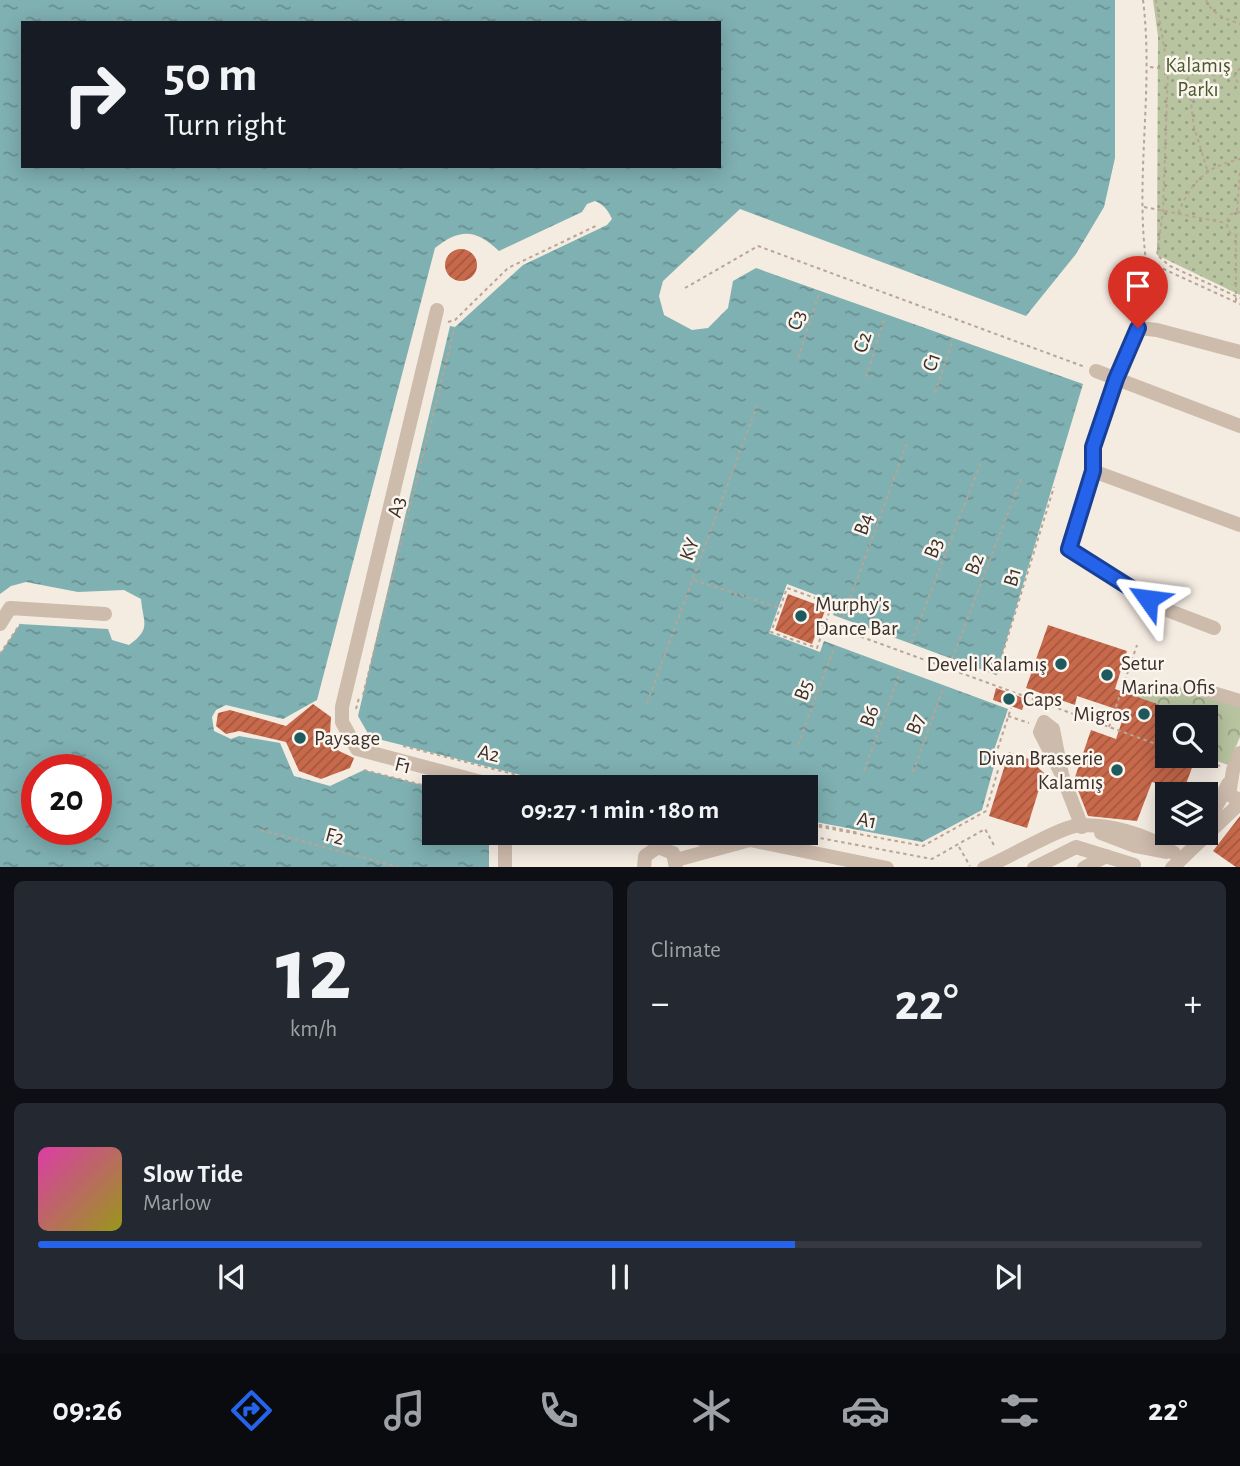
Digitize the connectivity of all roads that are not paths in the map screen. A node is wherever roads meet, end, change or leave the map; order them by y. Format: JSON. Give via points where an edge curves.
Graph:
{"nodes":[{"id":1,"x":437,"y":310,"type":"dead end"},
{"id":2,"x":1240,"y":352,"type":"edge"},
{"id":3,"x":1096,"y":371,"type":"road end"},
{"id":4,"x":1116,"y":379,"type":"junction"},
{"id":5,"x":1240,"y":426,"type":"edge"},
{"id":6,"x":1093,"y":471,"type":"junction"},
{"id":7,"x":1240,"y":525,"type":"edge"},
{"id":8,"x":105,"y":614,"type":"dead end"},
{"id":9,"x":0,"y":624,"type":"edge"},
{"id":10,"x":1214,"y":628,"type":"dead end"},
{"id":11,"x":1203,"y":690,"type":"dead end"},
{"id":12,"x":1240,"y":701,"type":"edge"},
{"id":13,"x":1040,"y":726,"type":"road end"},
{"id":14,"x":1236,"y":764,"type":"edge"},
{"id":15,"x":454,"y":775,"type":"edge"},
{"id":16,"x":1218,"y":801,"type":"edge"},
{"id":17,"x":1240,"y":802,"type":"edge"},
{"id":18,"x":1084,"y":827,"type":"junction"},
{"id":19,"x":505,"y":845,"type":"edge"},
{"id":20,"x":723,"y":845,"type":"edge"},
{"id":21,"x":726,"y":846,"type":"junction"},
{"id":22,"x":1155,"y":851,"type":"junction"},
{"id":23,"x":1106,"y":856,"type":"junction"},
{"id":24,"x":1180,"y":856,"type":"edge"},
{"id":25,"x":676,"y":864,"type":"edge"},
{"id":26,"x":1131,"y":866,"type":"edge"},
{"id":27,"x":505,"y":867,"type":"edge"},
{"id":28,"x":644,"y":867,"type":"edge"},
{"id":29,"x":887,"y":867,"type":"edge"},
{"id":30,"x":984,"y":867,"type":"edge"},
{"id":31,"x":1034,"y":867,"type":"edge"},
{"id":32,"x":1084,"y":867,"type":"edge"}],
"edges":[{"from":1,"to":15,"type":"street","via":[[342,722],[357,749]]},
{"from":2,"to":4,"type":"street","via":[[1138,328]]},
{"from":3,"to":4,"type":"street"},
{"from":4,"to":5,"type":"street"},
{"from":4,"to":6,"type":"street","via":[[1093,447]]},
{"from":6,"to":7,"type":"street"},
{"from":6,"to":10,"type":"street","via":[[1069,549],[1167,610]]},
{"from":8,"to":9,"type":"street","via":[[10,608]]},
{"from":11,"to":12,"type":"street"},
{"from":13,"to":18,"type":"street","via":[[1044,722],[1052,726],[1062,775]]},
{"from":14,"to":16,"type":"street"},
{"from":14,"to":17,"type":"street","via":[[1230,795]]},
{"from":17,"to":24,"type":"street"},
{"from":18,"to":22,"type":"street"},
{"from":18,"to":24,"type":"street","via":[[1142,836]]},
{"from":18,"to":30,"type":"street","via":[[1071,828]]},
{"from":19,"to":27,"type":"street"},
{"from":20,"to":21,"type":"street"},
{"from":21,"to":25,"type":"street"},
{"from":21,"to":29,"type":"street","via":[[750,840]]},
{"from":22,"to":24,"type":"street"},
{"from":22,"to":26,"type":"street"},
{"from":23,"to":26,"type":"street"},
{"from":23,"to":31,"type":"street","via":[[1076,847]]},
{"from":23,"to":32,"type":"street"},
{"from":25,"to":28,"type":"street","via":[[669,850],[659,847],[645,856]]}]}
